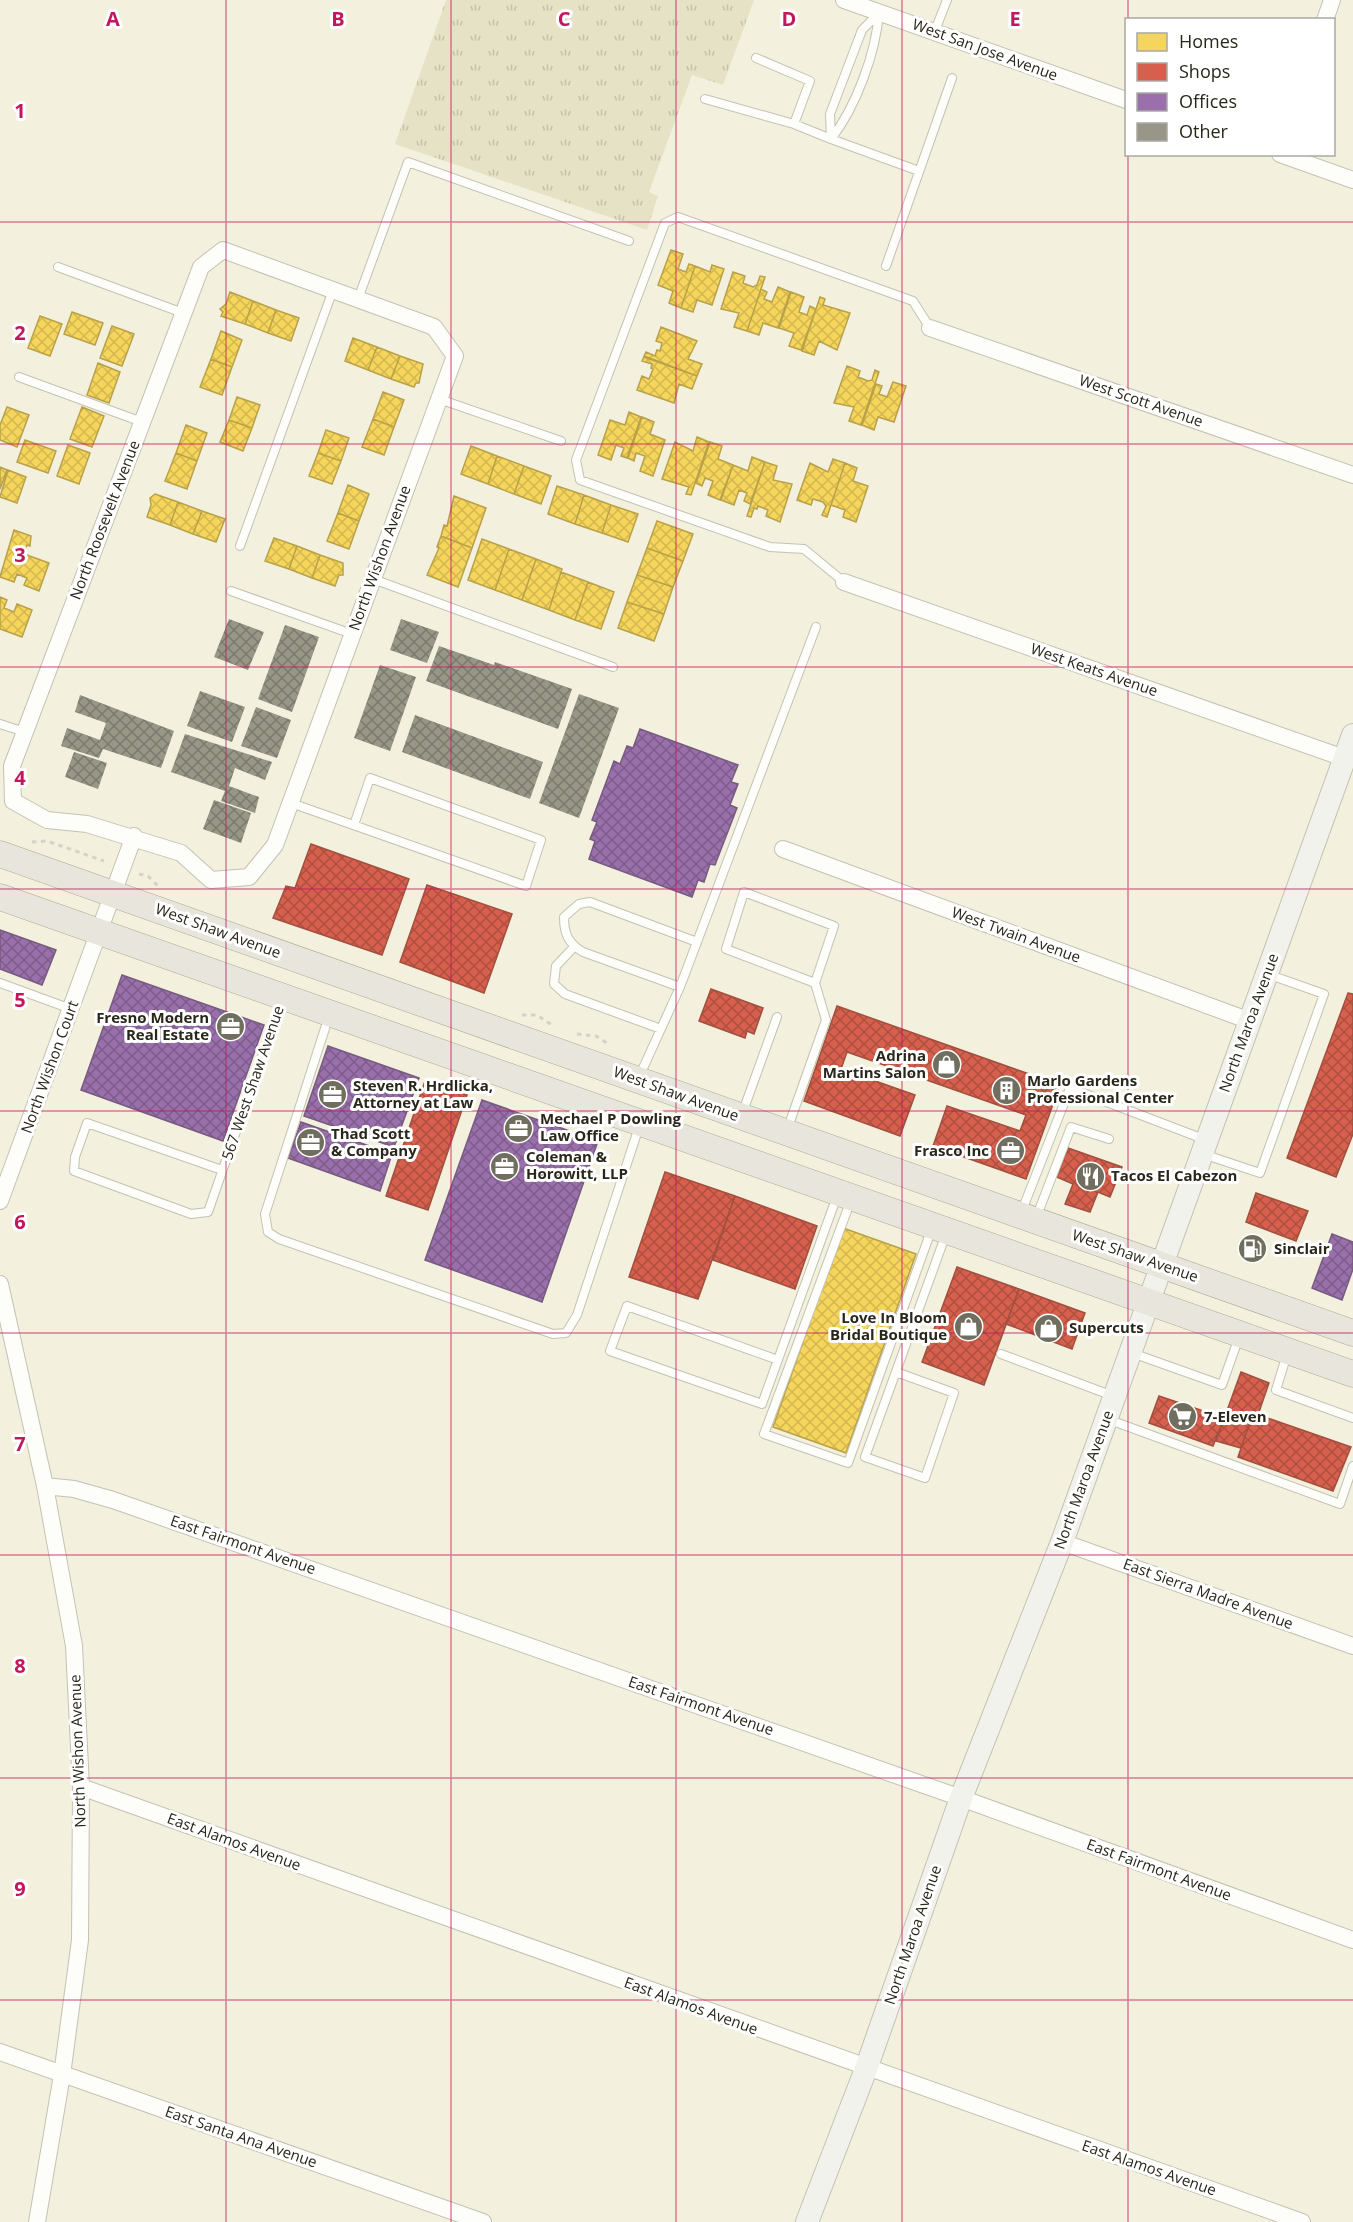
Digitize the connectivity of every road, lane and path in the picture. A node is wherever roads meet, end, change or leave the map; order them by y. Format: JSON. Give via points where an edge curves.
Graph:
{"nodes":[{"id":1,"x":844,"y":0,"type":"edge"},
{"id":2,"x":946,"y":0,"type":"edge"},
{"id":3,"x":1332,"y":0,"type":"edge"},
{"id":4,"x":879,"y":12,"type":"junction"},
{"id":5,"x":1326,"y":18,"type":"edge"},
{"id":6,"x":934,"y":33,"type":"junction"},
{"id":7,"x":756,"y":58,"type":"dead end"},
{"id":8,"x":952,"y":78,"type":"dead end"},
{"id":9,"x":705,"y":99,"type":"dead end"},
{"id":10,"x":1125,"y":100,"type":"edge"},
{"id":11,"x":794,"y":124,"type":"junction"},
{"id":12,"x":831,"y":139,"type":"junction"},
{"id":13,"x":1286,"y":156,"type":"edge"},
{"id":14,"x":919,"y":171,"type":"junction"},
{"id":15,"x":1353,"y":180,"type":"edge"},
{"id":16,"x":629,"y":241,"type":"dead end"},
{"id":17,"x":223,"y":250,"type":"joint"},
{"id":18,"x":886,"y":266,"type":"dead end"},
{"id":19,"x":58,"y":267,"type":"dead end"},
{"id":20,"x":333,"y":290,"type":"junction"},
{"id":21,"x":358,"y":299,"type":"junction"},
{"id":22,"x":183,"y":313,"type":"junction"},
{"id":23,"x":930,"y":328,"type":"joint"},
{"id":24,"x":20,"y":377,"type":"dead end"},
{"id":25,"x":439,"y":399,"type":"junction"},
{"id":26,"x":142,"y":422,"type":"junction"},
{"id":27,"x":561,"y":441,"type":"dead end"},
{"id":28,"x":1353,"y":475,"type":"edge"},
{"id":29,"x":240,"y":546,"type":"dead end"},
{"id":30,"x":373,"y":579,"type":"junction"},
{"id":31,"x":844,"y":582,"type":"joint"},
{"id":32,"x":231,"y":591,"type":"dead end"},
{"id":33,"x":816,"y":627,"type":"dead end"},
{"id":34,"x":352,"y":634,"type":"junction"},
{"id":35,"x":614,"y":668,"type":"dead end"},
{"id":36,"x":0,"y":724,"type":"edge"},
{"id":37,"x":25,"y":732,"type":"junction"},
{"id":38,"x":1353,"y":735,"type":"edge"},
{"id":39,"x":1344,"y":758,"type":"junction"},
{"id":40,"x":13,"y":801,"type":"joint"},
{"id":41,"x":291,"y":802,"type":"junction"},
{"id":42,"x":354,"y":825,"type":"junction"},
{"id":43,"x":134,"y":836,"type":"junction"},
{"id":44,"x":24,"y":843,"type":"dead end"},
{"id":45,"x":783,"y":849,"type":"dead end"},
{"id":46,"x":0,"y":854,"type":"edge"},
{"id":47,"x":104,"y":861,"type":"dead end"},
{"id":48,"x":114,"y":894,"type":"junction"},
{"id":49,"x":0,"y":897,"type":"edge"},
{"id":50,"x":99,"y":932,"type":"junction"},
{"id":51,"x":697,"y":942,"type":"junction"},
{"id":52,"x":574,"y":947,"type":"junction"},
{"id":53,"x":1267,"y":974,"type":"junction"},
{"id":54,"x":0,"y":983,"type":"edge"},
{"id":55,"x":815,"y":983,"type":"junction"},
{"id":56,"x":680,"y":987,"type":"junction"},
{"id":57,"x":283,"y":996,"type":"junction"},
{"id":58,"x":71,"y":1008,"type":"junction"},
{"id":59,"x":330,"y":1013,"type":"junction"},
{"id":60,"x":777,"y":1017,"type":"dead end"},
{"id":61,"x":1250,"y":1021,"type":"junction"},
{"id":62,"x":661,"y":1029,"type":"junction"},
{"id":63,"x":638,"y":1080,"type":"junction"},
{"id":64,"x":741,"y":1117,"type":"junction"},
{"id":65,"x":640,"y":1122,"type":"junction"},
{"id":66,"x":786,"y":1133,"type":"junction"},
{"id":67,"x":1109,"y":1138,"type":"dead end"},
{"id":68,"x":1204,"y":1146,"type":"junction"},
{"id":69,"x":222,"y":1170,"type":"junction"},
{"id":70,"x":845,"y":1195,"type":"junction"},
{"id":71,"x":0,"y":1201,"type":"edge"},
{"id":72,"x":1027,"y":1219,"type":"junction"},
{"id":73,"x":940,"y":1228,"type":"junction"},
{"id":74,"x":1160,"y":1265,"type":"junction"},
{"id":75,"x":0,"y":1288,"type":"edge"},
{"id":76,"x":1147,"y":1301,"type":"junction"},
{"id":77,"x":1353,"y":1333,"type":"edge"},
{"id":78,"x":1240,"y":1334,"type":"junction"},
{"id":79,"x":1288,"y":1351,"type":"junction"},
{"id":80,"x":1129,"y":1352,"type":"junction"},
{"id":81,"x":1001,"y":1354,"type":"dead end"},
{"id":82,"x":778,"y":1360,"type":"junction"},
{"id":83,"x":896,"y":1372,"type":"junction"},
{"id":84,"x":1353,"y":1374,"type":"edge"},
{"id":85,"x":1114,"y":1396,"type":"junction"},
{"id":86,"x":1353,"y":1418,"type":"edge"},
{"id":87,"x":1106,"y":1419,"type":"junction"},
{"id":88,"x":1353,"y":1466,"type":"edge"},
{"id":89,"x":45,"y":1486,"type":"junction"},
{"id":90,"x":1062,"y":1542,"type":"junction"},
{"id":91,"x":1353,"y":1646,"type":"edge"},
{"id":92,"x":81,"y":1787,"type":"junction"},
{"id":93,"x":961,"y":1798,"type":"junction"},
{"id":94,"x":1353,"y":1940,"type":"edge"},
{"id":95,"x":0,"y":2052,"type":"edge"},
{"id":96,"x":866,"y":2069,"type":"junction"},
{"id":97,"x":62,"y":2075,"type":"junction"},
{"id":98,"x":37,"y":2222,"type":"edge"},
{"id":99,"x":483,"y":2222,"type":"edge"},
{"id":100,"x":807,"y":2222,"type":"edge"},
{"id":101,"x":1302,"y":2222,"type":"edge"}],
"edges":[{"from":1,"to":4,"type":"street","name":"West San Jose Avenue"},
{"from":2,"to":6,"type":"lane"},
{"from":3,"to":5,"type":"street"},
{"from":4,"to":6,"type":"street","name":"West San Jose Avenue"},
{"from":4,"to":12,"type":"lane","via":[[878,36],[846,120]]},
{"from":4,"to":12,"type":"lane","via":[[862,30],[830,114]]},
{"from":6,"to":10,"type":"street","name":"West San Jose Avenue"},
{"from":7,"to":11,"type":"lane","via":[[810,81]]},
{"from":8,"to":14,"type":"lane"},
{"from":9,"to":11,"type":"lane"},
{"from":11,"to":12,"type":"lane"},
{"from":12,"to":14,"type":"lane"},
{"from":13,"to":15,"type":"street"},
{"from":14,"to":18,"type":"lane"},
{"from":16,"to":21,"type":"lane","via":[[408,162]]},
{"from":17,"to":20,"type":"street","name":"North Wishon Avenue"},
{"from":17,"to":22,"type":"street","name":"North Roosevelt Avenue","via":[[201,267]]},
{"from":19,"to":22,"type":"lane"},
{"from":20,"to":21,"type":"street","name":"North Wishon Avenue"},
{"from":20,"to":29,"type":"lane"},
{"from":21,"to":25,"type":"street","name":"North Wishon Avenue","via":[[434,327],[455,356]]},
{"from":22,"to":26,"type":"street","name":"North Roosevelt Avenue"},
{"from":23,"to":28,"type":"street","name":"West Scott Avenue"},
{"from":23,"to":31,"type":"lane","via":[[913,301],[678,217],[665,223],[576,460],[580,480],[770,547],[804,549]]},
{"from":24,"to":26,"type":"lane"},
{"from":25,"to":27,"type":"lane"},
{"from":25,"to":30,"type":"street","name":"North Wishon Avenue"},
{"from":26,"to":37,"type":"street","name":"North Roosevelt Avenue"},
{"from":30,"to":34,"type":"street","name":"North Wishon Avenue"},
{"from":30,"to":35,"type":"lane"},
{"from":31,"to":39,"type":"street","name":"West Keats Avenue"},
{"from":32,"to":34,"type":"lane"},
{"from":33,"to":51,"type":"lane"},
{"from":34,"to":41,"type":"street","name":"North Wishon Avenue"},
{"from":36,"to":37,"type":"lane"},
{"from":37,"to":40,"type":"street","name":"North Roosevelt Avenue","via":[[12,766]]},
{"from":38,"to":39,"type":"main road","name":"North Maroa Avenue"},
{"from":39,"to":53,"type":"main road","name":"North Maroa Avenue"},
{"from":40,"to":43,"type":"street","name":"North Wishon Avenue","via":[[47,820],[87,824]]},
{"from":41,"to":42,"type":"lane"},
{"from":41,"to":43,"type":"street","name":"North Wishon Avenue","via":[[275,845],[249,877],[211,880],[181,853]]},
{"from":42,"to":42,"type":"lane","via":[[526,886],[542,840],[370,778]]},
{"from":43,"to":48,"type":"street"},
{"from":44,"to":47,"type":"path","via":[[47,840]]},
{"from":45,"to":61,"type":"street","name":"West Twain Avenue"},
{"from":46,"to":48,"type":"main road","name":"West Shaw Avenue"},
{"from":48,"to":50,"type":"street"},
{"from":48,"to":63,"type":"main road","name":"West Shaw Avenue"},
{"from":49,"to":50,"type":"main road"},
{"from":50,"to":57,"type":"main road"},
{"from":50,"to":58,"type":"street","name":"North Wishon Court"},
{"from":51,"to":52,"type":"lane","via":[[590,902],[579,904],[564,917],[564,933]]},
{"from":51,"to":56,"type":"lane"},
{"from":52,"to":56,"type":"lane"},
{"from":52,"to":62,"type":"lane","via":[[556,966],[554,984],[565,994]]},
{"from":53,"to":61,"type":"main road","name":"North Maroa Avenue"},
{"from":53,"to":68,"type":"lane","via":[[1324,994],[1260,1173]]},
{"from":54,"to":58,"type":"lane"},
{"from":55,"to":55,"type":"lane","via":[[834,926],[744,892],[726,949]]},
{"from":55,"to":66,"type":"lane","via":[[826,1020]]},
{"from":56,"to":62,"type":"lane"},
{"from":57,"to":59,"type":"main road"},
{"from":57,"to":69,"type":"lane","name":"567 West Shaw Avenue"},
{"from":58,"to":71,"type":"street","name":"North Wishon Court"},
{"from":59,"to":65,"type":"main road"},
{"from":59,"to":65,"type":"lane","via":[[266,1214],[268,1232],[279,1239],[553,1334],[566,1334],[577,1315]]},
{"from":60,"to":64,"type":"lane"},
{"from":61,"to":68,"type":"main road","name":"North Maroa Avenue"},
{"from":62,"to":63,"type":"lane"},
{"from":63,"to":64,"type":"main road","name":"West Shaw Avenue"},
{"from":64,"to":66,"type":"main road","name":"West Shaw Avenue"},
{"from":65,"to":70,"type":"main road"},
{"from":66,"to":72,"type":"main road","name":"West Shaw Avenue"},
{"from":67,"to":72,"type":"lane","via":[[1071,1127]]},
{"from":68,"to":72,"type":"lane","via":[[1070,1088]]},
{"from":68,"to":74,"type":"main road","name":"North Maroa Avenue"},
{"from":69,"to":69,"type":"lane","name":"567 West Shaw Avenue","via":[[208,1212],[191,1214],[74,1171],[87,1123]]},
{"from":70,"to":73,"type":"main road"},
{"from":70,"to":73,"type":"lane","via":[[765,1434],[775,1438],[848,1463]]},
{"from":70,"to":82,"type":"lane"},
{"from":72,"to":74,"type":"main road","name":"West Shaw Avenue"},
{"from":73,"to":76,"type":"main road"},
{"from":73,"to":83,"type":"lane"},
{"from":74,"to":76,"type":"main road","name":"North Maroa Avenue"},
{"from":74,"to":77,"type":"main road","name":"West Shaw Avenue"},
{"from":75,"to":89,"type":"street","name":"North Wishon Avenue"},
{"from":76,"to":78,"type":"main road"},
{"from":76,"to":80,"type":"main road","name":"North Maroa Avenue"},
{"from":78,"to":79,"type":"main road"},
{"from":78,"to":80,"type":"lane","via":[[1222,1385]]},
{"from":79,"to":84,"type":"main road"},
{"from":79,"to":86,"type":"lane","via":[[1276,1390]]},
{"from":80,"to":85,"type":"main road","name":"North Maroa Avenue"},
{"from":81,"to":85,"type":"lane"},
{"from":82,"to":82,"type":"lane","via":[[762,1404],[610,1351],[627,1306]]},
{"from":83,"to":83,"type":"lane","via":[[865,1457],[925,1478],[954,1393]]},
{"from":85,"to":87,"type":"main road","name":"North Maroa Avenue"},
{"from":87,"to":88,"type":"lane","via":[[1340,1504]]},
{"from":87,"to":90,"type":"main road","name":"North Maroa Avenue"},
{"from":89,"to":92,"type":"street","name":"North Wishon Avenue","via":[[74,1646]]},
{"from":89,"to":93,"type":"street","name":"East Fairmont Avenue","via":[[74,1489],[123,1503]]},
{"from":90,"to":91,"type":"street","name":"East Sierra Madre Avenue"},
{"from":90,"to":93,"type":"main road","name":"North Maroa Avenue"},
{"from":92,"to":96,"type":"street","name":"East Alamos Avenue"},
{"from":92,"to":97,"type":"street","name":"North Wishon Avenue","via":[[80,1940]]},
{"from":93,"to":94,"type":"street","name":"East Fairmont Avenue"},
{"from":93,"to":96,"type":"main road","name":"North Maroa Avenue"},
{"from":95,"to":97,"type":"street","name":"East Santa Ana Avenue"},
{"from":96,"to":100,"type":"main road","name":"North Maroa Avenue"},
{"from":96,"to":101,"type":"street","name":"East Alamos Avenue"},
{"from":97,"to":98,"type":"street","name":"North Wishon Avenue"},
{"from":97,"to":99,"type":"street","name":"East Santa Ana Avenue"}]}
